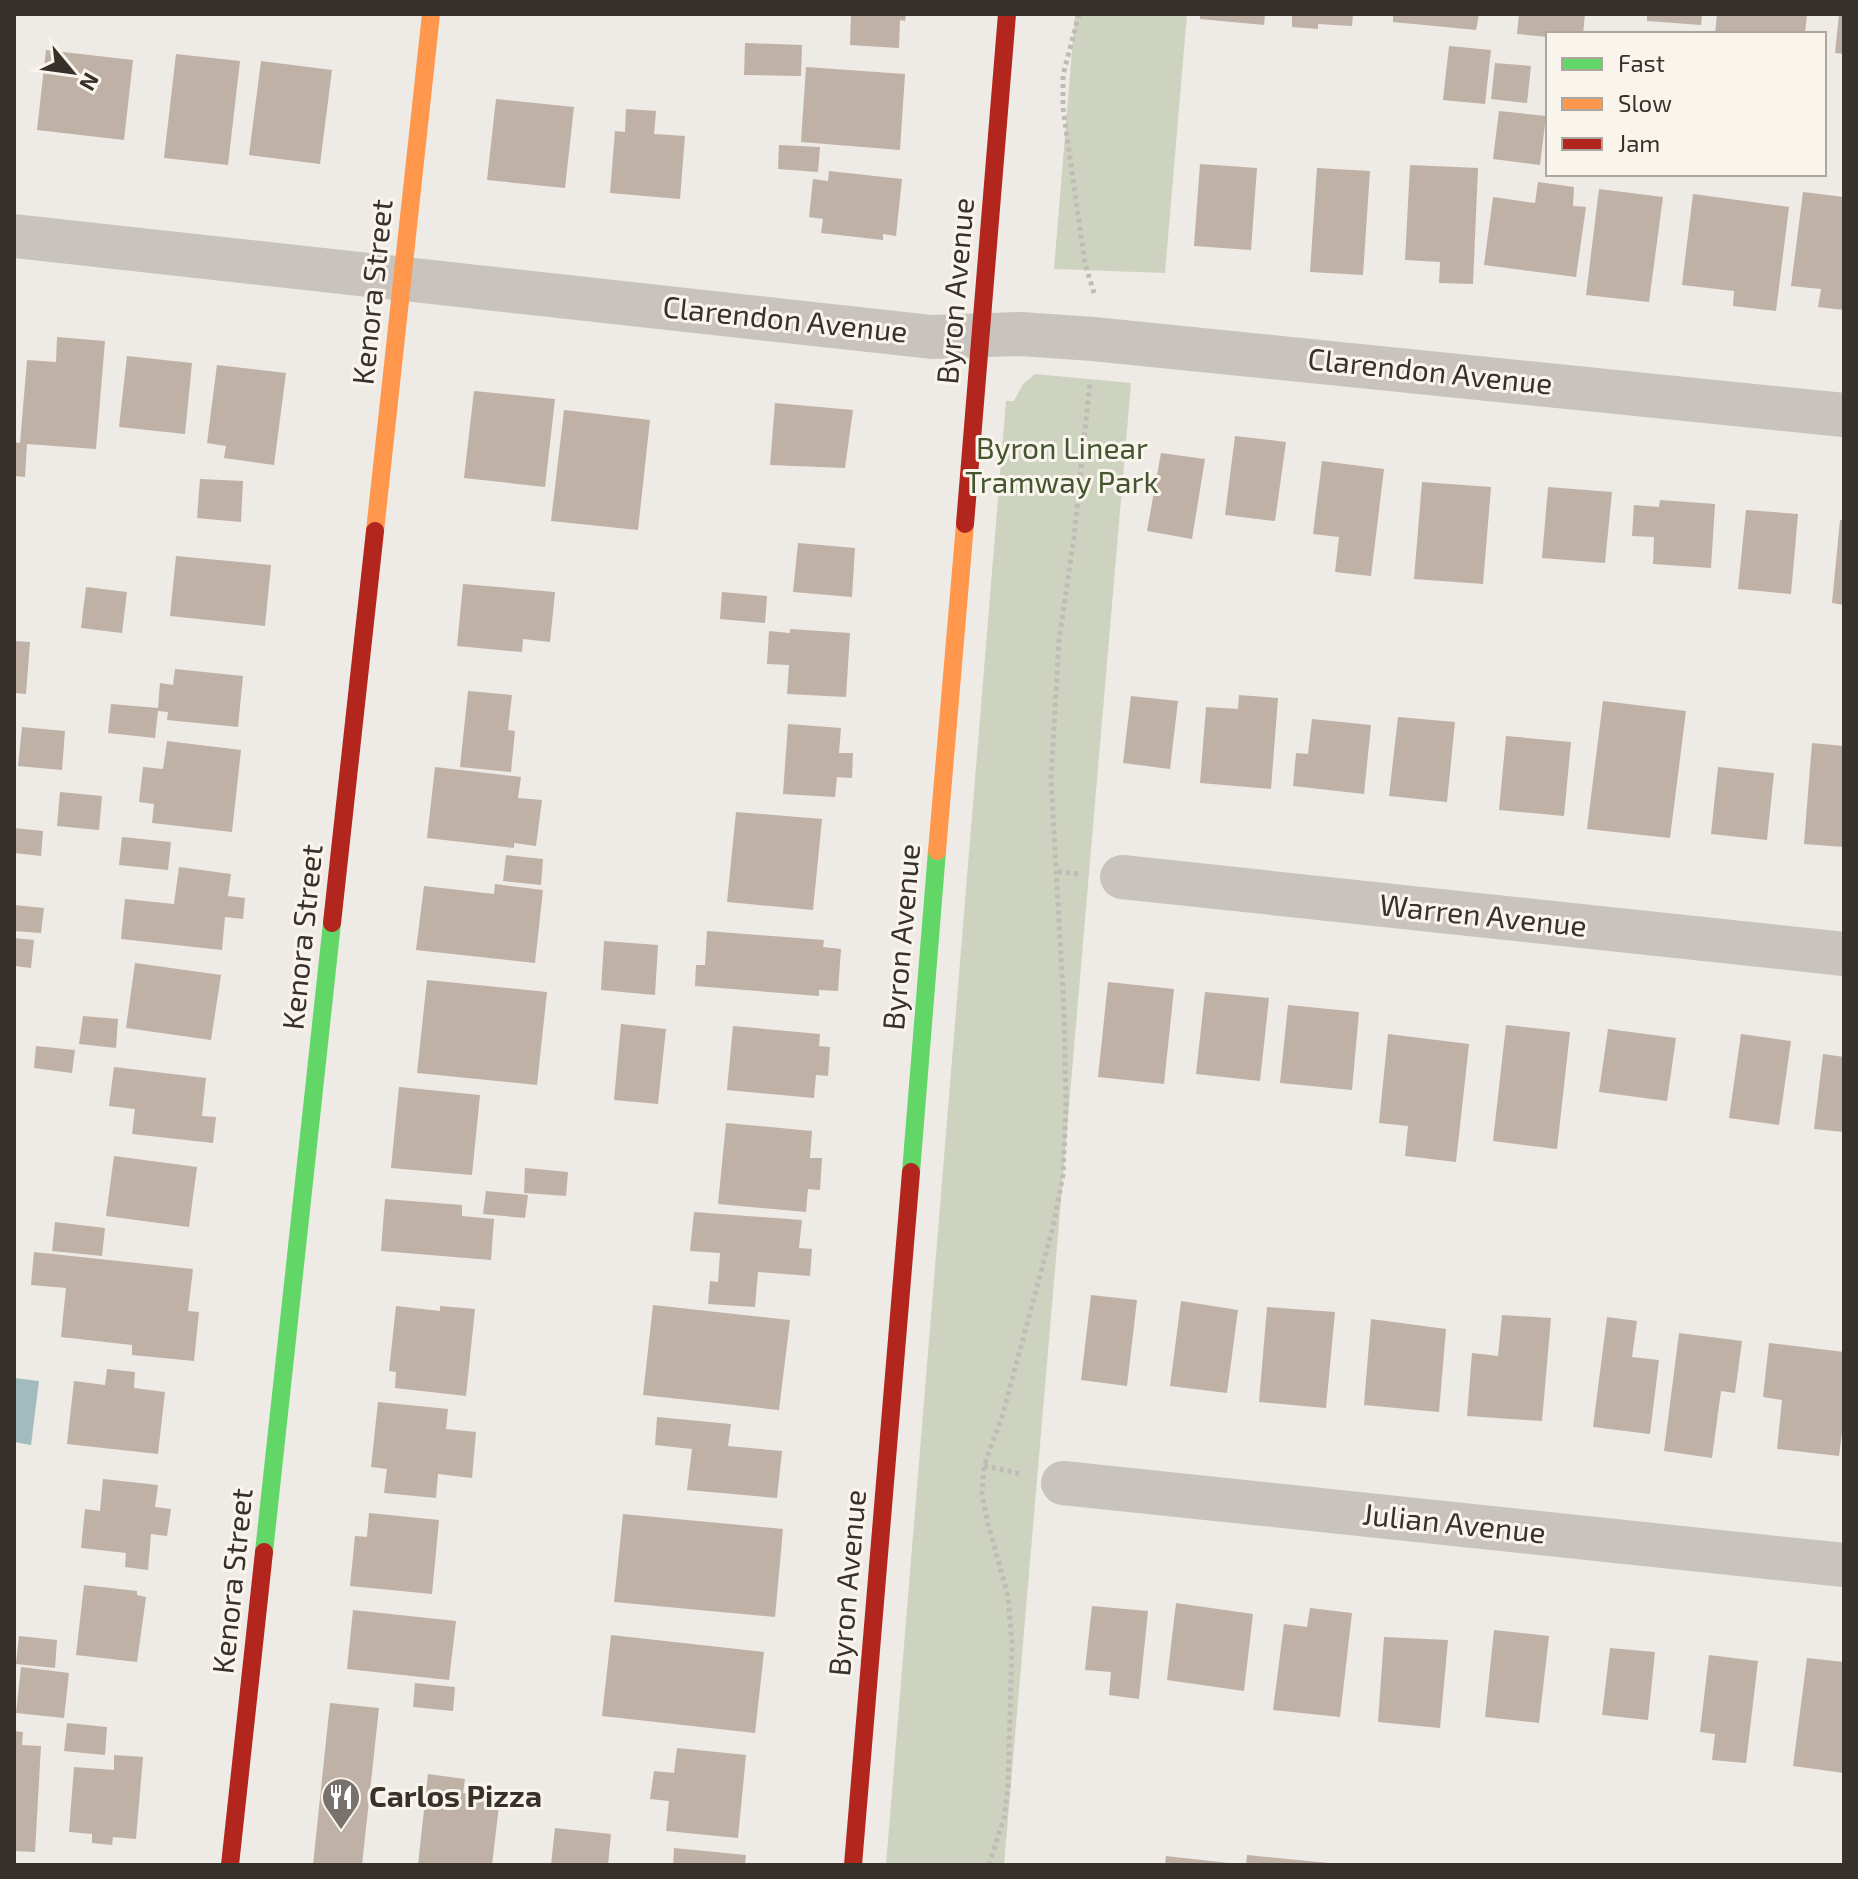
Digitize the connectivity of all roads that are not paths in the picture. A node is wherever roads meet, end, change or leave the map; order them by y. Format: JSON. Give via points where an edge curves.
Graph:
{"nodes":[{"id":1,"x":431,"y":14,"type":"edge"},
{"id":2,"x":1007,"y":14,"type":"edge"},
{"id":3,"x":14,"y":236,"type":"edge"},
{"id":4,"x":403,"y":277,"type":"junction"},
{"id":5,"x":980,"y":335,"type":"junction"},
{"id":6,"x":1844,"y":415,"type":"edge"},
{"id":7,"x":1122,"y":877,"type":"dead end"},
{"id":8,"x":1844,"y":954,"type":"edge"},
{"id":9,"x":1063,"y":1483,"type":"dead end"},
{"id":10,"x":1844,"y":1565,"type":"edge"},
{"id":11,"x":230,"y":1865,"type":"edge"},
{"id":12,"x":853,"y":1865,"type":"edge"}],
"edges":[{"from":1,"to":4,"type":"street","name":"Kenora Street"},
{"from":2,"to":5,"type":"street","name":"Byron Avenue"},
{"from":3,"to":4,"type":"street","name":"Clarendon Avenue"},
{"from":4,"to":5,"type":"street","name":"Clarendon Avenue","via":[[932,337]]},
{"from":4,"to":11,"type":"street","name":"Kenora Street"},
{"from":5,"to":6,"type":"street","name":"Clarendon Avenue","via":[[1093,339]]},
{"from":5,"to":12,"type":"street","name":"Byron Avenue"},
{"from":7,"to":8,"type":"street","name":"Warren Avenue"},
{"from":9,"to":10,"type":"street","name":"Julian Avenue"}]}
